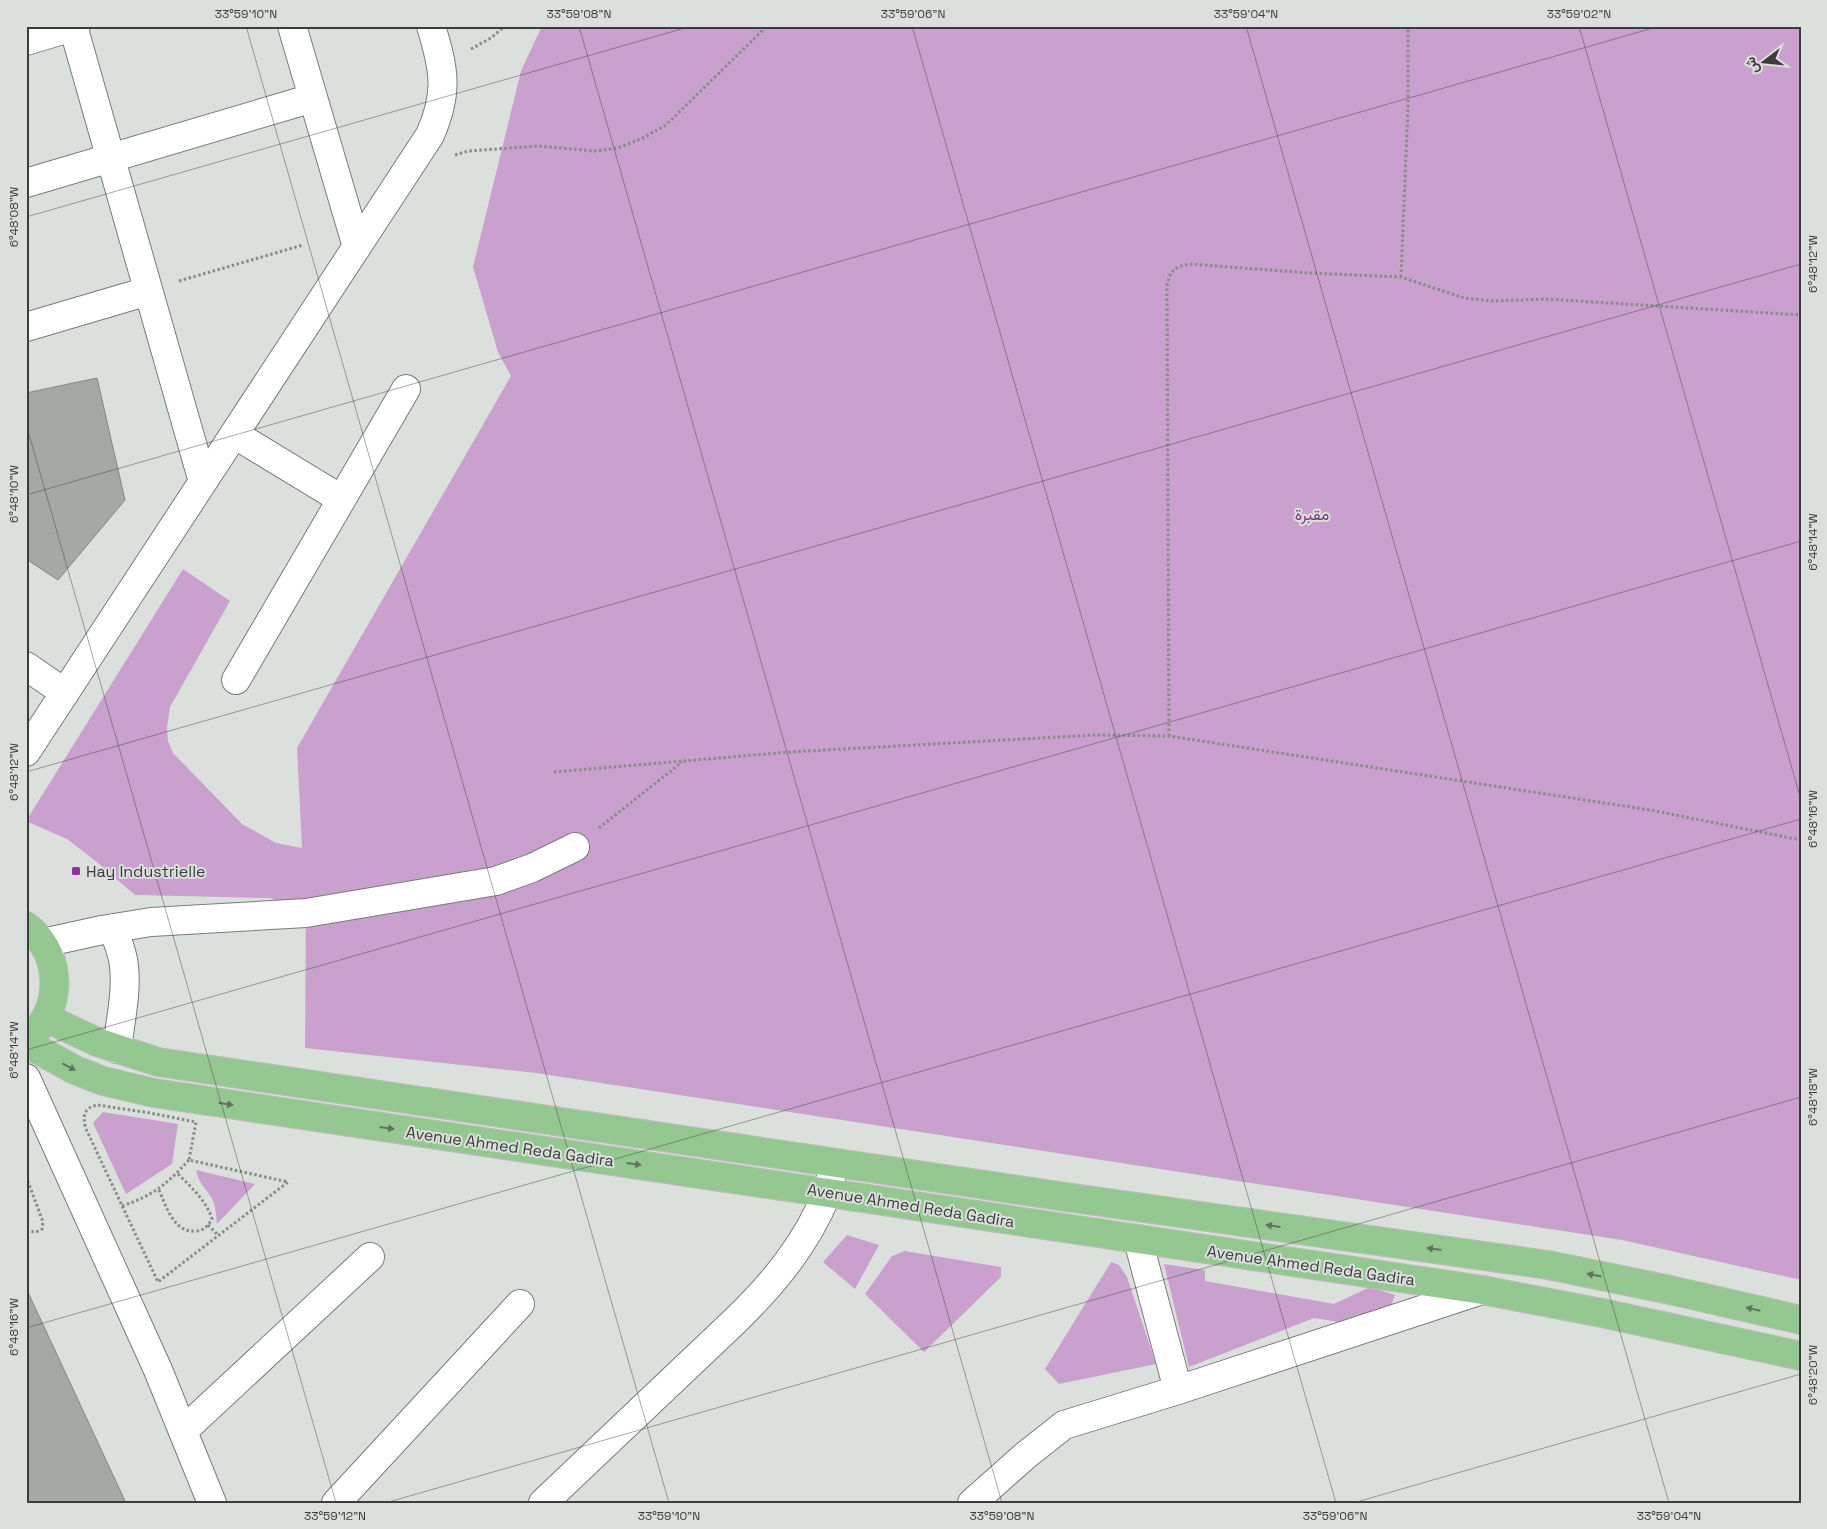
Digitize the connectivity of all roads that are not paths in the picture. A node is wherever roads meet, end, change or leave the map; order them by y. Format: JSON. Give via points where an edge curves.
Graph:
{"nodes":[{"id":1,"x":292,"y":26,"type":"edge"},
{"id":2,"x":431,"y":26,"type":"edge"},
{"id":3,"x":74,"y":27,"type":"edge"},
{"id":4,"x":26,"y":41,"type":"edge"},
{"id":5,"x":313,"y":98,"type":"junction"},
{"id":6,"x":111,"y":158,"type":"junction"},
{"id":7,"x":26,"y":183,"type":"edge"},
{"id":8,"x":357,"y":247,"type":"junction"},
{"id":9,"x":148,"y":290,"type":"junction"},
{"id":10,"x":26,"y":327,"type":"edge"},
{"id":11,"x":406,"y":389,"type":"dead end"},
{"id":12,"x":234,"y":434,"type":"junction"},
{"id":13,"x":203,"y":482,"type":"junction"},
{"id":14,"x":341,"y":499,"type":"junction"},
{"id":15,"x":26,"y":666,"type":"edge"},
{"id":16,"x":236,"y":680,"type":"dead end"},
{"id":17,"x":65,"y":693,"type":"junction"},
{"id":18,"x":26,"y":752,"type":"edge"},
{"id":19,"x":575,"y":847,"type":"road end"},
{"id":20,"x":112,"y":928,"type":"junction"},
{"id":21,"x":35,"y":935,"type":"edge"},
{"id":22,"x":46,"y":1018,"type":"junction"},
{"id":23,"x":26,"y":1042,"type":"edge"},
{"id":24,"x":117,"y":1049,"type":"junction"},
{"id":25,"x":26,"y":1078,"type":"edge"},
{"id":26,"x":833,"y":1163,"type":"junction"},
{"id":27,"x":828,"y":1192,"type":"junction"},
{"id":28,"x":1138,"y":1240,"type":"junction"},
{"id":29,"x":370,"y":1258,"type":"dead end"},
{"id":30,"x":1482,"y":1290,"type":"junction"},
{"id":31,"x":520,"y":1304,"type":"dead end"},
{"id":32,"x":1801,"y":1320,"type":"edge"},
{"id":33,"x":1801,"y":1356,"type":"edge"},
{"id":34,"x":1178,"y":1390,"type":"junction"},
{"id":35,"x":184,"y":1431,"type":"junction"},
{"id":36,"x":212,"y":1503,"type":"edge"},
{"id":37,"x":336,"y":1503,"type":"edge"},
{"id":38,"x":543,"y":1503,"type":"edge"},
{"id":39,"x":972,"y":1503,"type":"edge"}],
"edges":[{"from":1,"to":5,"type":"street"},
{"from":2,"to":8,"type":"street","via":[[442,61],[443,89],[435,123]]},
{"from":3,"to":4,"type":"street"},
{"from":3,"to":6,"type":"street"},
{"from":5,"to":6,"type":"street"},
{"from":5,"to":8,"type":"street"},
{"from":6,"to":7,"type":"street"},
{"from":6,"to":9,"type":"street"},
{"from":8,"to":12,"type":"street"},
{"from":9,"to":10,"type":"street"},
{"from":9,"to":13,"type":"street"},
{"from":11,"to":14,"type":"street"},
{"from":12,"to":13,"type":"street"},
{"from":12,"to":14,"type":"street"},
{"from":13,"to":17,"type":"street"},
{"from":14,"to":16,"type":"street"},
{"from":15,"to":17,"type":"street"},
{"from":17,"to":18,"type":"street"},
{"from":19,"to":20,"type":"street","via":[[532,868],[496,880],[306,913],[152,922]]},
{"from":20,"to":21,"type":"street"},
{"from":20,"to":24,"type":"street","via":[[121,950],[125,982]]},
{"from":21,"to":22,"type":"main road","via":[[50,959],[54,974],[55,989]]},
{"from":22,"to":23,"type":"main road"},
{"from":22,"to":24,"type":"main road","name":"Avenue Ahmed Reda Gadira"},
{"from":23,"to":27,"type":"main road","name":"Avenue Ahmed Reda Gadira","one_way":true,"via":[[75,1070],[103,1081],[154,1093]]},
{"from":24,"to":26,"type":"main road","name":"Avenue Ahmed Reda Gadira","via":[[158,1062]]},
{"from":25,"to":35,"type":"street"},
{"from":26,"to":27,"type":"street"},
{"from":32,"to":26,"type":"main road","name":"Avenue Ahmed Reda Gadira","one_way":true,"via":[[1548,1266]]},
{"from":27,"to":28,"type":"main road","name":"Avenue Ahmed Reda Gadira"},
{"from":27,"to":38,"type":"street","via":[[800,1246],[760,1297]]},
{"from":28,"to":30,"type":"main road","name":"Avenue Ahmed Reda Gadira"},
{"from":28,"to":34,"type":"street"},
{"from":29,"to":35,"type":"street"},
{"from":30,"to":33,"type":"main road","name":"Avenue Ahmed Reda Gadira","via":[[1611,1314]]},
{"from":30,"to":34,"type":"street"},
{"from":31,"to":37,"type":"street"},
{"from":34,"to":39,"type":"street","via":[[1064,1425]]},
{"from":35,"to":36,"type":"street"}]}
